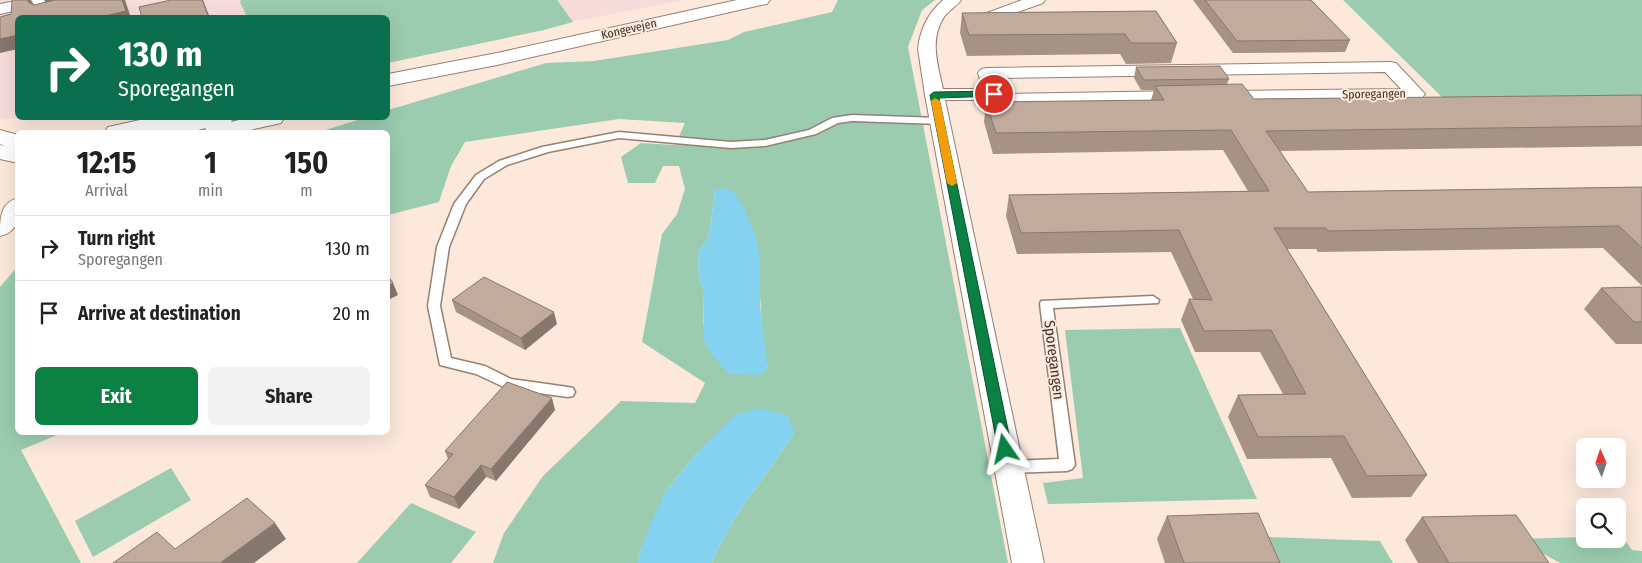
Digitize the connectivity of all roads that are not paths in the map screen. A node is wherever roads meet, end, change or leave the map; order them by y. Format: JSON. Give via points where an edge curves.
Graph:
{"nodes":[{"id":1,"x":761,"y":0,"type":"edge"},
{"id":2,"x":953,"y":0,"type":"edge"},
{"id":3,"x":1036,"y":0,"type":"edge"},
{"id":4,"x":42,"y":4,"type":"edge"},
{"id":5,"x":0,"y":9,"type":"edge"},
{"id":6,"x":990,"y":17,"type":"edge"},
{"id":7,"x":497,"y":59,"type":"junction"},
{"id":8,"x":390,"y":74,"type":"edge"},
{"id":9,"x":390,"y":80,"type":"edge"},
{"id":10,"x":390,"y":87,"type":"edge"},
{"id":11,"x":994,"y":94,"type":"junction"},
{"id":12,"x":934,"y":95,"type":"junction"},
{"id":13,"x":167,"y":120,"type":"edge"},
{"id":14,"x":214,"y":120,"type":"edge"},
{"id":15,"x":265,"y":120,"type":"edge"},
{"id":16,"x":940,"y":121,"type":"junction"},
{"id":17,"x":124,"y":130,"type":"edge"},
{"id":18,"x":172,"y":130,"type":"edge"},
{"id":19,"x":224,"y":130,"type":"edge"},
{"id":20,"x":15,"y":209,"type":"edge"},
{"id":21,"x":0,"y":228,"type":"edge"},
{"id":22,"x":15,"y":233,"type":"edge"},
{"id":23,"x":0,"y":243,"type":"edge"},
{"id":24,"x":1153,"y":300,"type":"dead end"},
{"id":25,"x":568,"y":392,"type":"dead end"},
{"id":26,"x":1009,"y":467,"type":"junction"},
{"id":27,"x":1028,"y":563,"type":"edge"}],
"edges":[{"from":1,"to":7,"type":"main road","name":"Kongevejen"},
{"from":2,"to":12,"type":"street","via":[[936,17],[928,32],[926,49]]},
{"from":3,"to":6,"type":"street"},
{"from":4,"to":5,"type":"street"},
{"from":7,"to":8,"type":"main road"},
{"from":7,"to":9,"type":"main road","name":"Kongevejen"},
{"from":7,"to":10,"type":"main road","name":"Kongevejen"},
{"from":11,"to":11,"type":"street","name":"Sporegangen","via":[[986,73],[1368,67],[1390,67],[1416,94],[996,100]]},
{"from":11,"to":12,"type":"street","name":"Sporegangen"},
{"from":12,"to":16,"type":"street"},
{"from":13,"to":17,"type":"main road"},
{"from":14,"to":18,"type":"main road"},
{"from":15,"to":19,"type":"main road"},
{"from":16,"to":25,"type":"lane","via":[[852,118],[765,143],[731,145],[619,135],[546,149],[503,163],[480,177],[460,204],[443,247],[434,306],[445,361],[480,370],[508,384]]},
{"from":16,"to":26,"type":"street"},
{"from":20,"to":21,"type":"main road"},
{"from":22,"to":23,"type":"main road"},
{"from":24,"to":26,"type":"lane","name":"Sporegangen","via":[[1046,304],[1067,465]]},
{"from":26,"to":27,"type":"street"}]}
